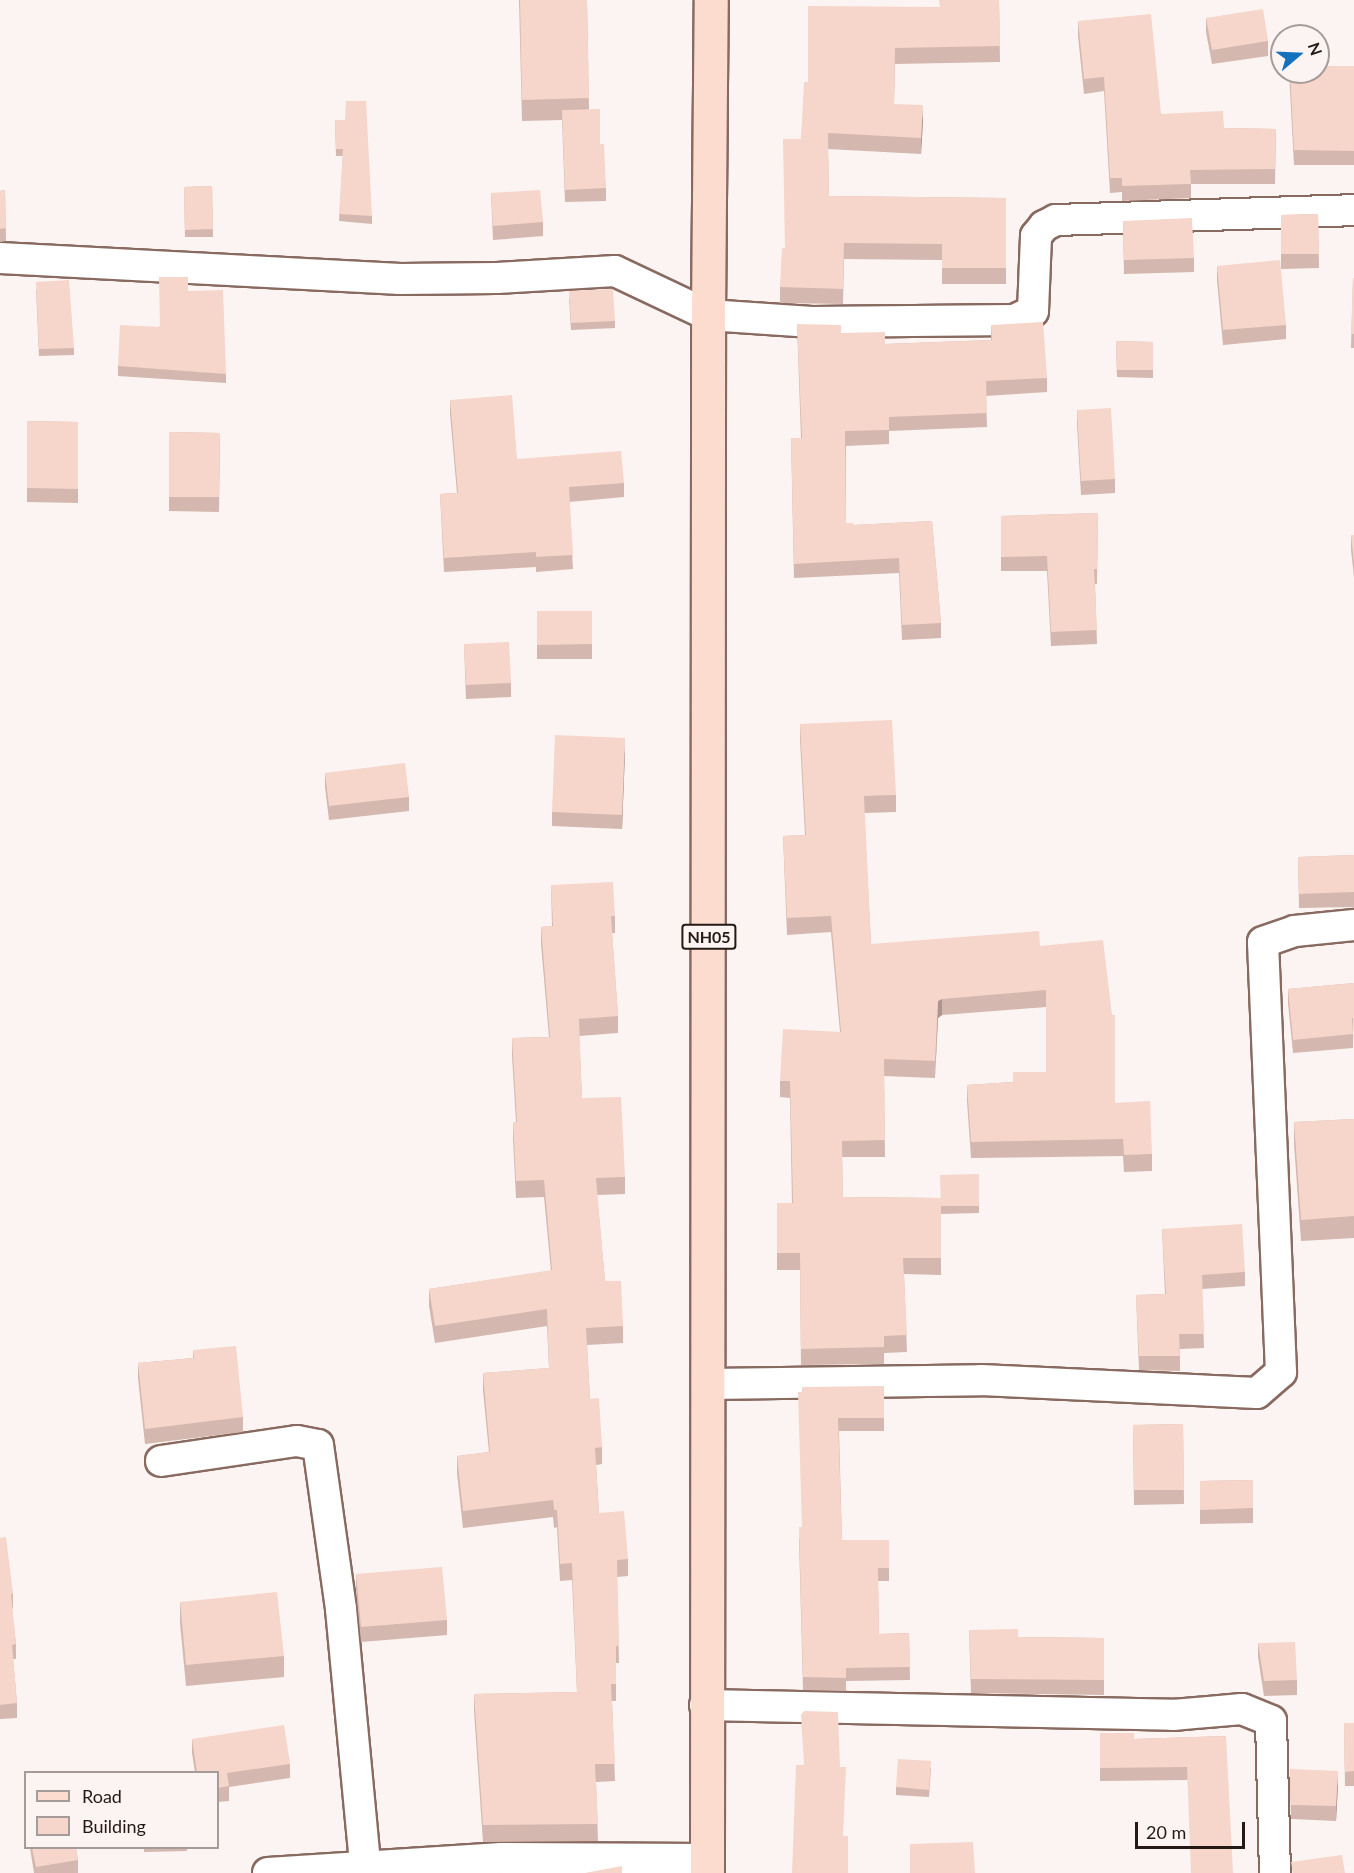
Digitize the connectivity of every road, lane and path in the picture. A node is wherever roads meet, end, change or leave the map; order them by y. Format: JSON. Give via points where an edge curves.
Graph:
{"nodes":[{"id":1,"x":711,"y":0,"type":"edge"},
{"id":2,"x":1354,"y":210,"type":"edge"},
{"id":3,"x":0,"y":258,"type":"edge"},
{"id":4,"x":708,"y":315,"type":"junction"},
{"id":5,"x":1354,"y":924,"type":"edge"},
{"id":6,"x":709,"y":1383,"type":"junction"},
{"id":7,"x":161,"y":1461,"type":"dead end"},
{"id":8,"x":705,"y":1705,"type":"junction"},
{"id":9,"x":365,"y":1865,"type":"junction"},
{"id":10,"x":707,"y":1866,"type":"edge"},
{"id":11,"x":268,"y":1873,"type":"edge"},
{"id":12,"x":1275,"y":1873,"type":"edge"}],
"edges":[{"from":1,"to":4,"type":"main road","number":"NH05"},
{"from":2,"to":4,"type":"street","via":[[1056,220],[1036,236],[1032,311],[1014,320],[812,322]]},
{"from":3,"to":4,"type":"street","via":[[400,279],[615,272]]},
{"from":4,"to":6,"type":"main road","number":"NH05"},
{"from":5,"to":6,"type":"street","via":[[1295,931],[1263,942],[1281,1372],[1257,1393],[981,1380]]},
{"from":6,"to":8,"type":"main road","number":"NH05"},
{"from":7,"to":9,"type":"street","via":[[297,1442],[318,1445],[341,1609]]},
{"from":8,"to":10,"type":"main road","number":"NH05"},
{"from":8,"to":12,"type":"street","via":[[1173,1714],[1242,1708],[1271,1720]]},
{"from":9,"to":10,"type":"street","via":[[502,1858]]},
{"from":9,"to":11,"type":"street"}]}
